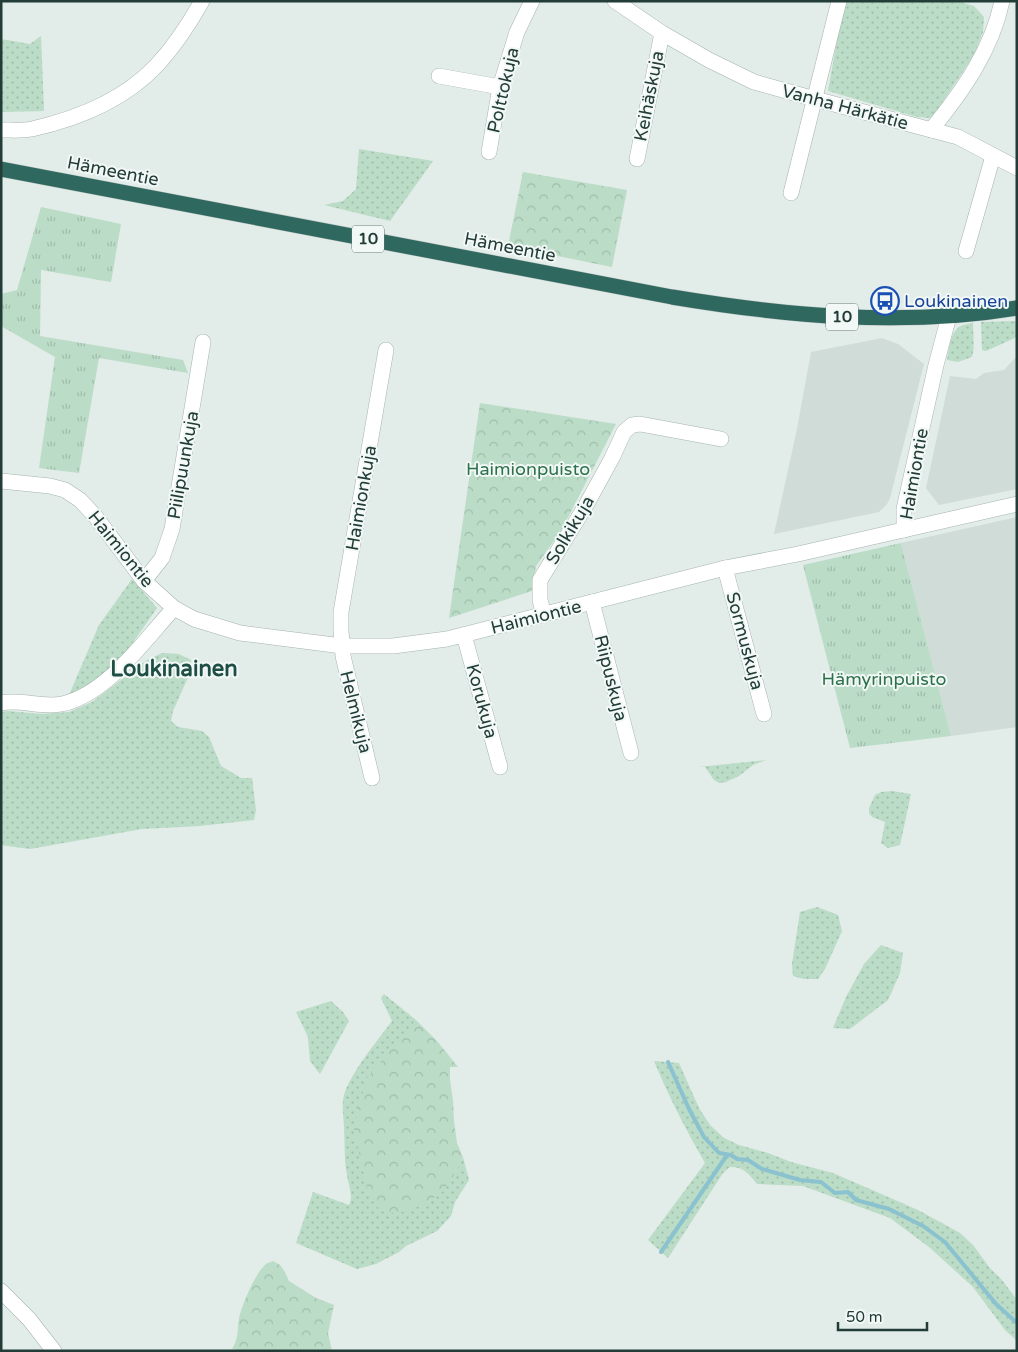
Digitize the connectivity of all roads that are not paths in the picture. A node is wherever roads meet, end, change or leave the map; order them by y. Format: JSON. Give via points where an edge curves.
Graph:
{"nodes":[{"id":1,"x":202,"y":1,"type":"edge"},
{"id":2,"x":532,"y":1,"type":"edge"},
{"id":3,"x":615,"y":1,"type":"edge"},
{"id":4,"x":839,"y":1,"type":"edge"},
{"id":5,"x":997,"y":2,"type":"edge"},
{"id":6,"x":662,"y":33,"type":"junction"},
{"id":7,"x":439,"y":76,"type":"dead end"},
{"id":8,"x":500,"y":87,"type":"junction"},
{"id":9,"x":815,"y":99,"type":"junction"},
{"id":10,"x":1,"y":130,"type":"edge"},
{"id":11,"x":931,"y":130,"type":"junction"},
{"id":12,"x":489,"y":152,"type":"dead end"},
{"id":13,"x":993,"y":156,"type":"junction"},
{"id":14,"x":637,"y":158,"type":"dead end"},
{"id":15,"x":1017,"y":168,"type":"edge"},
{"id":16,"x":1,"y":169,"type":"edge"},
{"id":17,"x":791,"y":192,"type":"dead end"},
{"id":18,"x":966,"y":251,"type":"dead end"},
{"id":19,"x":1017,"y":308,"type":"edge"},
{"id":20,"x":949,"y":316,"type":"junction"},
{"id":21,"x":203,"y":342,"type":"dead end"},
{"id":22,"x":386,"y":350,"type":"dead end"},
{"id":23,"x":721,"y":439,"type":"dead end"},
{"id":24,"x":1,"y":481,"type":"edge"},
{"id":25,"x":1017,"y":504,"type":"edge"},
{"id":26,"x":904,"y":530,"type":"junction"},
{"id":27,"x":725,"y":568,"type":"junction"},
{"id":28,"x":144,"y":581,"type":"junction"},
{"id":29,"x":592,"y":602,"type":"junction"},
{"id":30,"x":174,"y":608,"type":"junction"},
{"id":31,"x":544,"y":615,"type":"junction"},
{"id":32,"x":464,"y":635,"type":"junction"},
{"id":33,"x":342,"y":646,"type":"junction"},
{"id":34,"x":1,"y":703,"type":"edge"},
{"id":35,"x":764,"y":714,"type":"dead end"},
{"id":36,"x":631,"y":753,"type":"dead end"},
{"id":37,"x":500,"y":767,"type":"dead end"},
{"id":38,"x":372,"y":778,"type":"dead end"},
{"id":39,"x":1,"y":1291,"type":"edge"},
{"id":40,"x":54,"y":1351,"type":"edge"}],
"edges":[{"from":1,"to":10,"type":"street","via":[[166,55],[131,87],[75,116],[30,129]]},
{"from":2,"to":8,"type":"street","name":"Polttokuja","via":[[517,32]]},
{"from":3,"to":6,"type":"street","name":"Vanha Härkätie"},
{"from":4,"to":9,"type":"street"},
{"from":5,"to":11,"type":"street","via":[[990,40],[980,60]]},
{"from":6,"to":9,"type":"street","name":"Vanha Härkätie","via":[[754,82]]},
{"from":6,"to":14,"type":"street","name":"Keihäskuja"},
{"from":7,"to":8,"type":"street"},
{"from":8,"to":12,"type":"street","name":"Polttokuja"},
{"from":9,"to":11,"type":"street","name":"Vanha Härkätie"},
{"from":9,"to":17,"type":"street"},
{"from":11,"to":13,"type":"street","name":"Vanha Härkätie","via":[[958,137]]},
{"from":13,"to":15,"type":"street","name":"Vanha Härkätie"},
{"from":13,"to":18,"type":"street"},
{"from":16,"to":20,"type":"highway","name":"Hämeentie","number":"10","via":[[735,308],[797,315]]},
{"from":19,"to":20,"type":"highway","name":"Hämeentie","number":"10"},
{"from":20,"to":26,"type":"street","name":"Haimiontie","via":[[904,508]]},
{"from":21,"to":28,"type":"street","name":"Piilipuunkuja","via":[[172,529],[162,558]]},
{"from":22,"to":33,"type":"street","name":"Haimionkuja","via":[[341,612]]},
{"from":23,"to":31,"type":"street","name":"Solkikuja","via":[[640,424],[632,425],[624,432],[585,507],[540,580]]},
{"from":24,"to":28,"type":"street","name":"Haimiontie","via":[[50,486],[65,490],[80,500]]},
{"from":25,"to":26,"type":"street"},
{"from":26,"to":27,"type":"street","name":"Haimiontie"},
{"from":27,"to":29,"type":"street","name":"Haimiontie"},
{"from":27,"to":35,"type":"street","name":"Sormuskuja"},
{"from":28,"to":30,"type":"street","name":"Haimiontie"},
{"from":29,"to":31,"type":"street","name":"Haimiontie"},
{"from":29,"to":36,"type":"street","name":"Riipuskuja"},
{"from":30,"to":33,"type":"street","name":"Haimiontie","via":[[194,619],[240,633]]},
{"from":30,"to":34,"type":"street","via":[[116,672],[81,697],[50,705]]},
{"from":31,"to":32,"type":"street","name":"Haimiontie"},
{"from":32,"to":33,"type":"street","name":"Haimiontie","via":[[393,646]]},
{"from":32,"to":37,"type":"street","name":"Korukuja"},
{"from":33,"to":38,"type":"street","name":"Helmikuja"},
{"from":39,"to":40,"type":"street"}]}
